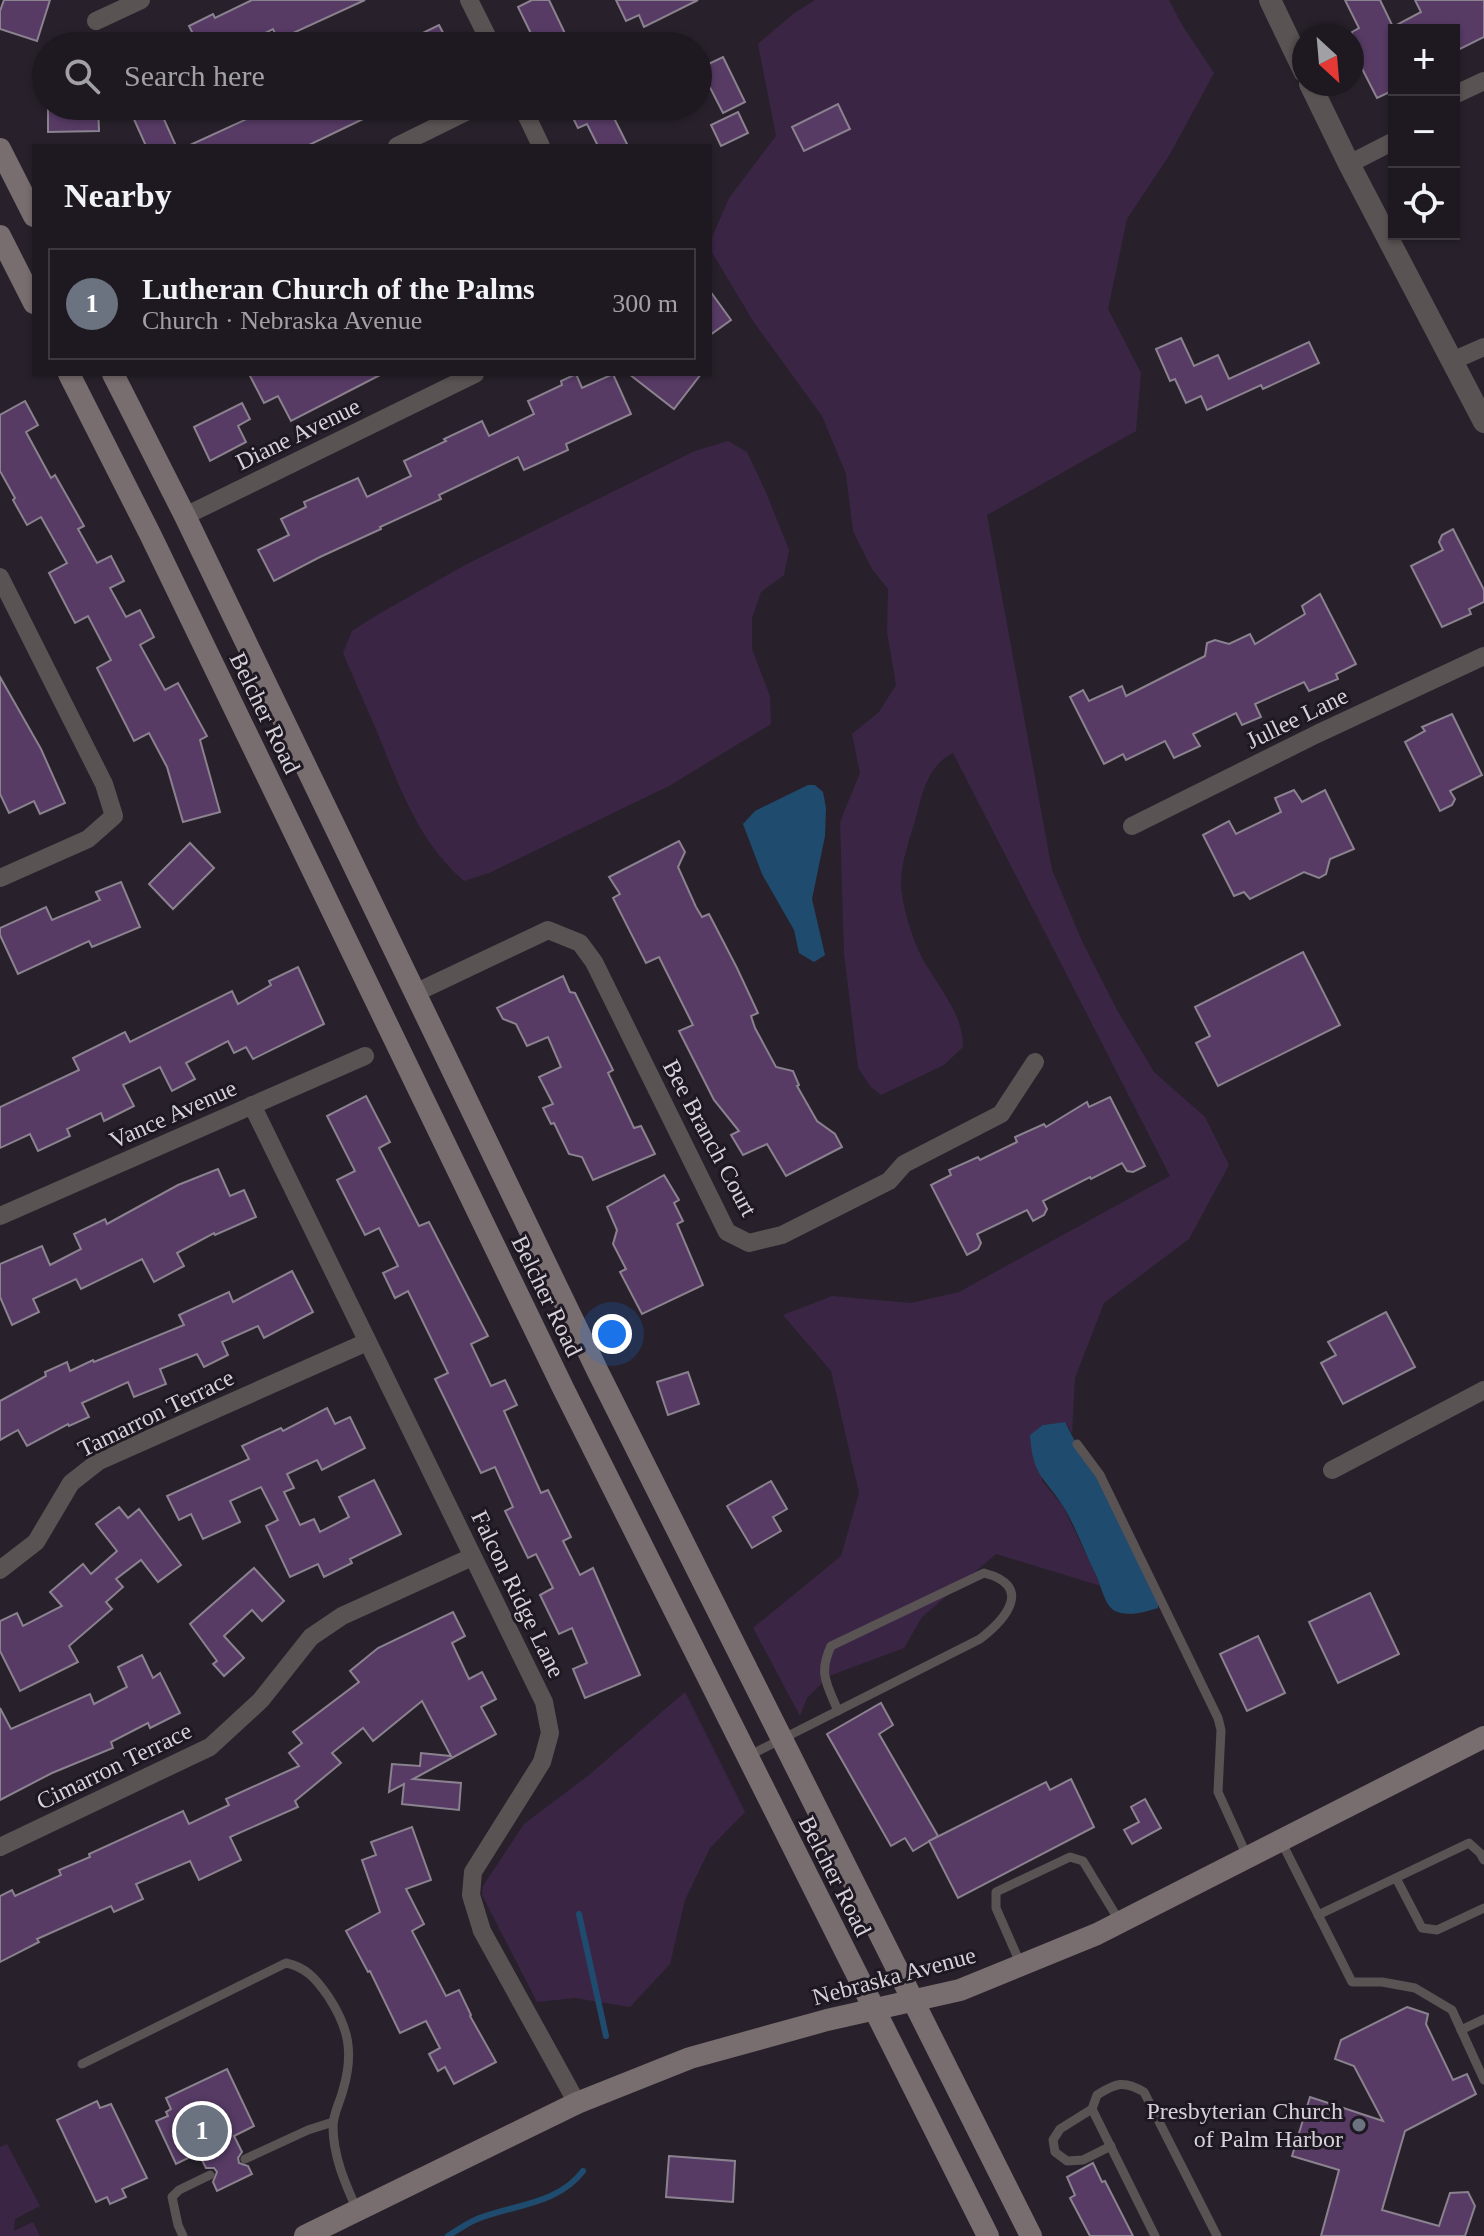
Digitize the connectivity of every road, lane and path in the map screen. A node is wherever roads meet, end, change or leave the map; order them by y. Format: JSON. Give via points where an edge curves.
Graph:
{"nodes":[{"id":1,"x":141,"y":0,"type":"edge"},
{"id":2,"x":469,"y":0,"type":"edge"},
{"id":3,"x":1270,"y":0,"type":"edge"},
{"id":4,"x":96,"y":21,"type":"dead end"},
{"id":5,"x":485,"y":32,"type":"edge"},
{"id":6,"x":1292,"y":46,"type":"edge"},
{"id":7,"x":1484,"y":81,"type":"edge"},
{"id":8,"x":1460,"y":92,"type":"edge"},
{"id":9,"x":1316,"y":96,"type":"edge"},
{"id":10,"x":450,"y":120,"type":"edge"},
{"id":11,"x":529,"y":120,"type":"edge"},
{"id":12,"x":401,"y":144,"type":"edge"},
{"id":13,"x":540,"y":144,"type":"edge"},
{"id":14,"x":1388,"y":144,"type":"edge"},
{"id":15,"x":0,"y":149,"type":"edge"},
{"id":16,"x":1349,"y":164,"type":"junction"},
{"id":17,"x":32,"y":212,"type":"edge"},
{"id":18,"x":0,"y":236,"type":"edge"},
{"id":19,"x":32,"y":299,"type":"edge"},
{"id":20,"x":1484,"y":347,"type":"edge"},
{"id":21,"x":1452,"y":361,"type":"junction"},
{"id":22,"x":70,"y":376,"type":"edge"},
{"id":23,"x":114,"y":376,"type":"edge"},
{"id":24,"x":471,"y":376,"type":"edge"},
{"id":25,"x":1484,"y":422,"type":"edge"},
{"id":26,"x":185,"y":516,"type":"junction"},
{"id":27,"x":0,"y":577,"type":"edge"},
{"id":28,"x":1484,"y":656,"type":"edge"},
{"id":29,"x":1132,"y":826,"type":"dead end"},
{"id":30,"x":0,"y":878,"type":"edge"},
{"id":31,"x":415,"y":993,"type":"junction"},
{"id":32,"x":365,"y":1056,"type":"dead end"},
{"id":33,"x":1035,"y":1062,"type":"dead end"},
{"id":34,"x":252,"y":1105,"type":"junction"},
{"id":35,"x":0,"y":1216,"type":"edge"},
{"id":36,"x":367,"y":1342,"type":"junction"},
{"id":37,"x":1484,"y":1390,"type":"edge"},
{"id":38,"x":1077,"y":1444,"type":"dead end"},
{"id":39,"x":1332,"y":1470,"type":"dead end"},
{"id":40,"x":472,"y":1557,"type":"junction"},
{"id":41,"x":0,"y":1570,"type":"edge"},
{"id":42,"x":838,"y":1711,"type":"junction"},
{"id":43,"x":1484,"y":1737,"type":"edge"},
{"id":44,"x":782,"y":1739,"type":"junction"},
{"id":45,"x":747,"y":1757,"type":"junction"},
{"id":46,"x":1280,"y":1840,"type":"junction"},
{"id":47,"x":0,"y":1847,"type":"edge"},
{"id":48,"x":1247,"y":1856,"type":"junction"},
{"id":49,"x":1484,"y":1860,"type":"edge"},
{"id":50,"x":1396,"y":1878,"type":"junction"},
{"id":51,"x":1484,"y":1908,"type":"edge"},
{"id":52,"x":1318,"y":1915,"type":"junction"},
{"id":53,"x":1120,"y":1922,"type":"junction"},
{"id":54,"x":1021,"y":1965,"type":"junction"},
{"id":55,"x":912,"y":2001,"type":"junction"},
{"id":56,"x":873,"y":2010,"type":"junction"},
{"id":57,"x":1484,"y":2019,"type":"edge"},
{"id":58,"x":1461,"y":2030,"type":"junction"},
{"id":59,"x":82,"y":2064,"type":"dead end"},
{"id":60,"x":1484,"y":2080,"type":"edge"},
{"id":61,"x":577,"y":2103,"type":"junction"},
{"id":62,"x":1092,"y":2109,"type":"junction"},
{"id":63,"x":333,"y":2122,"type":"junction"},
{"id":64,"x":1111,"y":2146,"type":"junction"},
{"id":65,"x":245,"y":2159,"type":"dead end"},
{"id":66,"x":210,"y":2175,"type":"dead end"},
{"id":67,"x":357,"y":2210,"type":"junction"},
{"id":68,"x":183,"y":2236,"type":"edge"},
{"id":69,"x":305,"y":2236,"type":"edge"},
{"id":70,"x":988,"y":2236,"type":"edge"},
{"id":71,"x":1031,"y":2236,"type":"edge"},
{"id":72,"x":1155,"y":2236,"type":"edge"},
{"id":73,"x":1217,"y":2236,"type":"edge"}],
"edges":[{"from":1,"to":4,"type":"street"},
{"from":2,"to":5,"type":"street"},
{"from":3,"to":6,"type":"street"},
{"from":7,"to":8,"type":"street"},
{"from":9,"to":16,"type":"street"},
{"from":10,"to":12,"type":"street"},
{"from":11,"to":13,"type":"street"},
{"from":14,"to":16,"type":"street"},
{"from":15,"to":17,"type":"main road"},
{"from":16,"to":21,"type":"street"},
{"from":18,"to":19,"type":"main road"},
{"from":20,"to":21,"type":"street"},
{"from":21,"to":25,"type":"street"},
{"from":22,"to":45,"type":"main road","name":"Belcher Road"},
{"from":23,"to":26,"type":"main road","name":"Belcher Road"},
{"from":24,"to":26,"type":"street","name":"Diane Avenue"},
{"from":26,"to":31,"type":"main road","name":"Belcher Road"},
{"from":27,"to":30,"type":"street","via":[[104,784],[114,816],[88,839]]},
{"from":28,"to":29,"type":"street","name":"Jullee Lane"},
{"from":31,"to":33,"type":"street","name":"Bee Branch Court","via":[[548,930],[580,943],[727,1232],[749,1243],[782,1235],[889,1181],[904,1164],[1001,1114]]},
{"from":31,"to":44,"type":"main road","name":"Belcher Road"},
{"from":32,"to":34,"type":"street","name":"Vance Avenue"},
{"from":34,"to":35,"type":"street","name":"Vance Avenue"},
{"from":34,"to":36,"type":"street","name":"Falcon Ridge Lane"},
{"from":36,"to":40,"type":"street","name":"Falcon Ridge Lane"},
{"from":36,"to":41,"type":"street","name":"Tamarron Terrace","via":[[99,1461],[71,1483],[36,1542]]},
{"from":37,"to":39,"type":"street"},
{"from":38,"to":48,"type":"lane","via":[[1113,1500],[1218,1718],[1218,1792]]},
{"from":40,"to":47,"type":"street","name":"Cimarron Terrace","via":[[342,1616],[311,1637],[261,1700],[210,1747]]},
{"from":40,"to":61,"type":"street","name":"Falcon Ridge Lane","via":[[544,1702],[550,1733],[542,1762],[473,1872],[471,1895],[482,1931]]},
{"from":42,"to":42,"type":"lane","via":[[980,1639],[1011,1608],[1007,1585],[984,1573],[831,1646],[823,1675]]},
{"from":42,"to":44,"type":"lane"},
{"from":43,"to":46,"type":"main road","name":"Nebraska Avenue"},
{"from":44,"to":45,"type":"lane"},
{"from":44,"to":55,"type":"main road","name":"Belcher Road"},
{"from":45,"to":56,"type":"main road","name":"Belcher Road"},
{"from":46,"to":48,"type":"main road","name":"Nebraska Avenue"},
{"from":46,"to":52,"type":"lane"},
{"from":48,"to":53,"type":"main road","name":"Nebraska Avenue"},
{"from":49,"to":50,"type":"lane","via":[[1469,1843]]},
{"from":50,"to":51,"type":"lane","via":[[1422,1928],[1437,1930]]},
{"from":50,"to":52,"type":"lane"},
{"from":52,"to":58,"type":"lane","via":[[1352,1982],[1415,1988],[1452,2010]]},
{"from":53,"to":54,"type":"main road","name":"Nebraska Avenue"},
{"from":53,"to":54,"type":"lane","via":[[1083,1861],[1070,1857],[996,1892],[996,1908]]},
{"from":54,"to":55,"type":"main road","name":"Nebraska Avenue","via":[[960,1990]]},
{"from":55,"to":56,"type":"main road","name":"Nebraska Avenue"},
{"from":55,"to":71,"type":"main road","name":"Belcher Road"},
{"from":56,"to":61,"type":"main road","name":"Nebraska Avenue","via":[[690,2058]]},
{"from":56,"to":70,"type":"main road","name":"Belcher Road"},
{"from":57,"to":58,"type":"lane"},
{"from":58,"to":60,"type":"lane"},
{"from":59,"to":63,"type":"lane","via":[[286,1963],[302,1966],[342,2018],[350,2051]]},
{"from":61,"to":67,"type":"main road","name":"Nebraska Avenue"},
{"from":62,"to":64,"type":"lane"},
{"from":62,"to":64,"type":"lane","via":[[1060,2129],[1053,2140],[1055,2152],[1067,2161],[1083,2160]]},
{"from":62,"to":73,"type":"lane","via":[[1097,2095],[1113,2085],[1130,2083],[1144,2092]]},
{"from":63,"to":65,"type":"lane"},
{"from":63,"to":67,"type":"lane","via":[[335,2148]]},
{"from":64,"to":72,"type":"lane"},
{"from":66,"to":68,"type":"lane","via":[[172,2197]]},
{"from":67,"to":69,"type":"main road","name":"Nebraska Avenue"}]}
